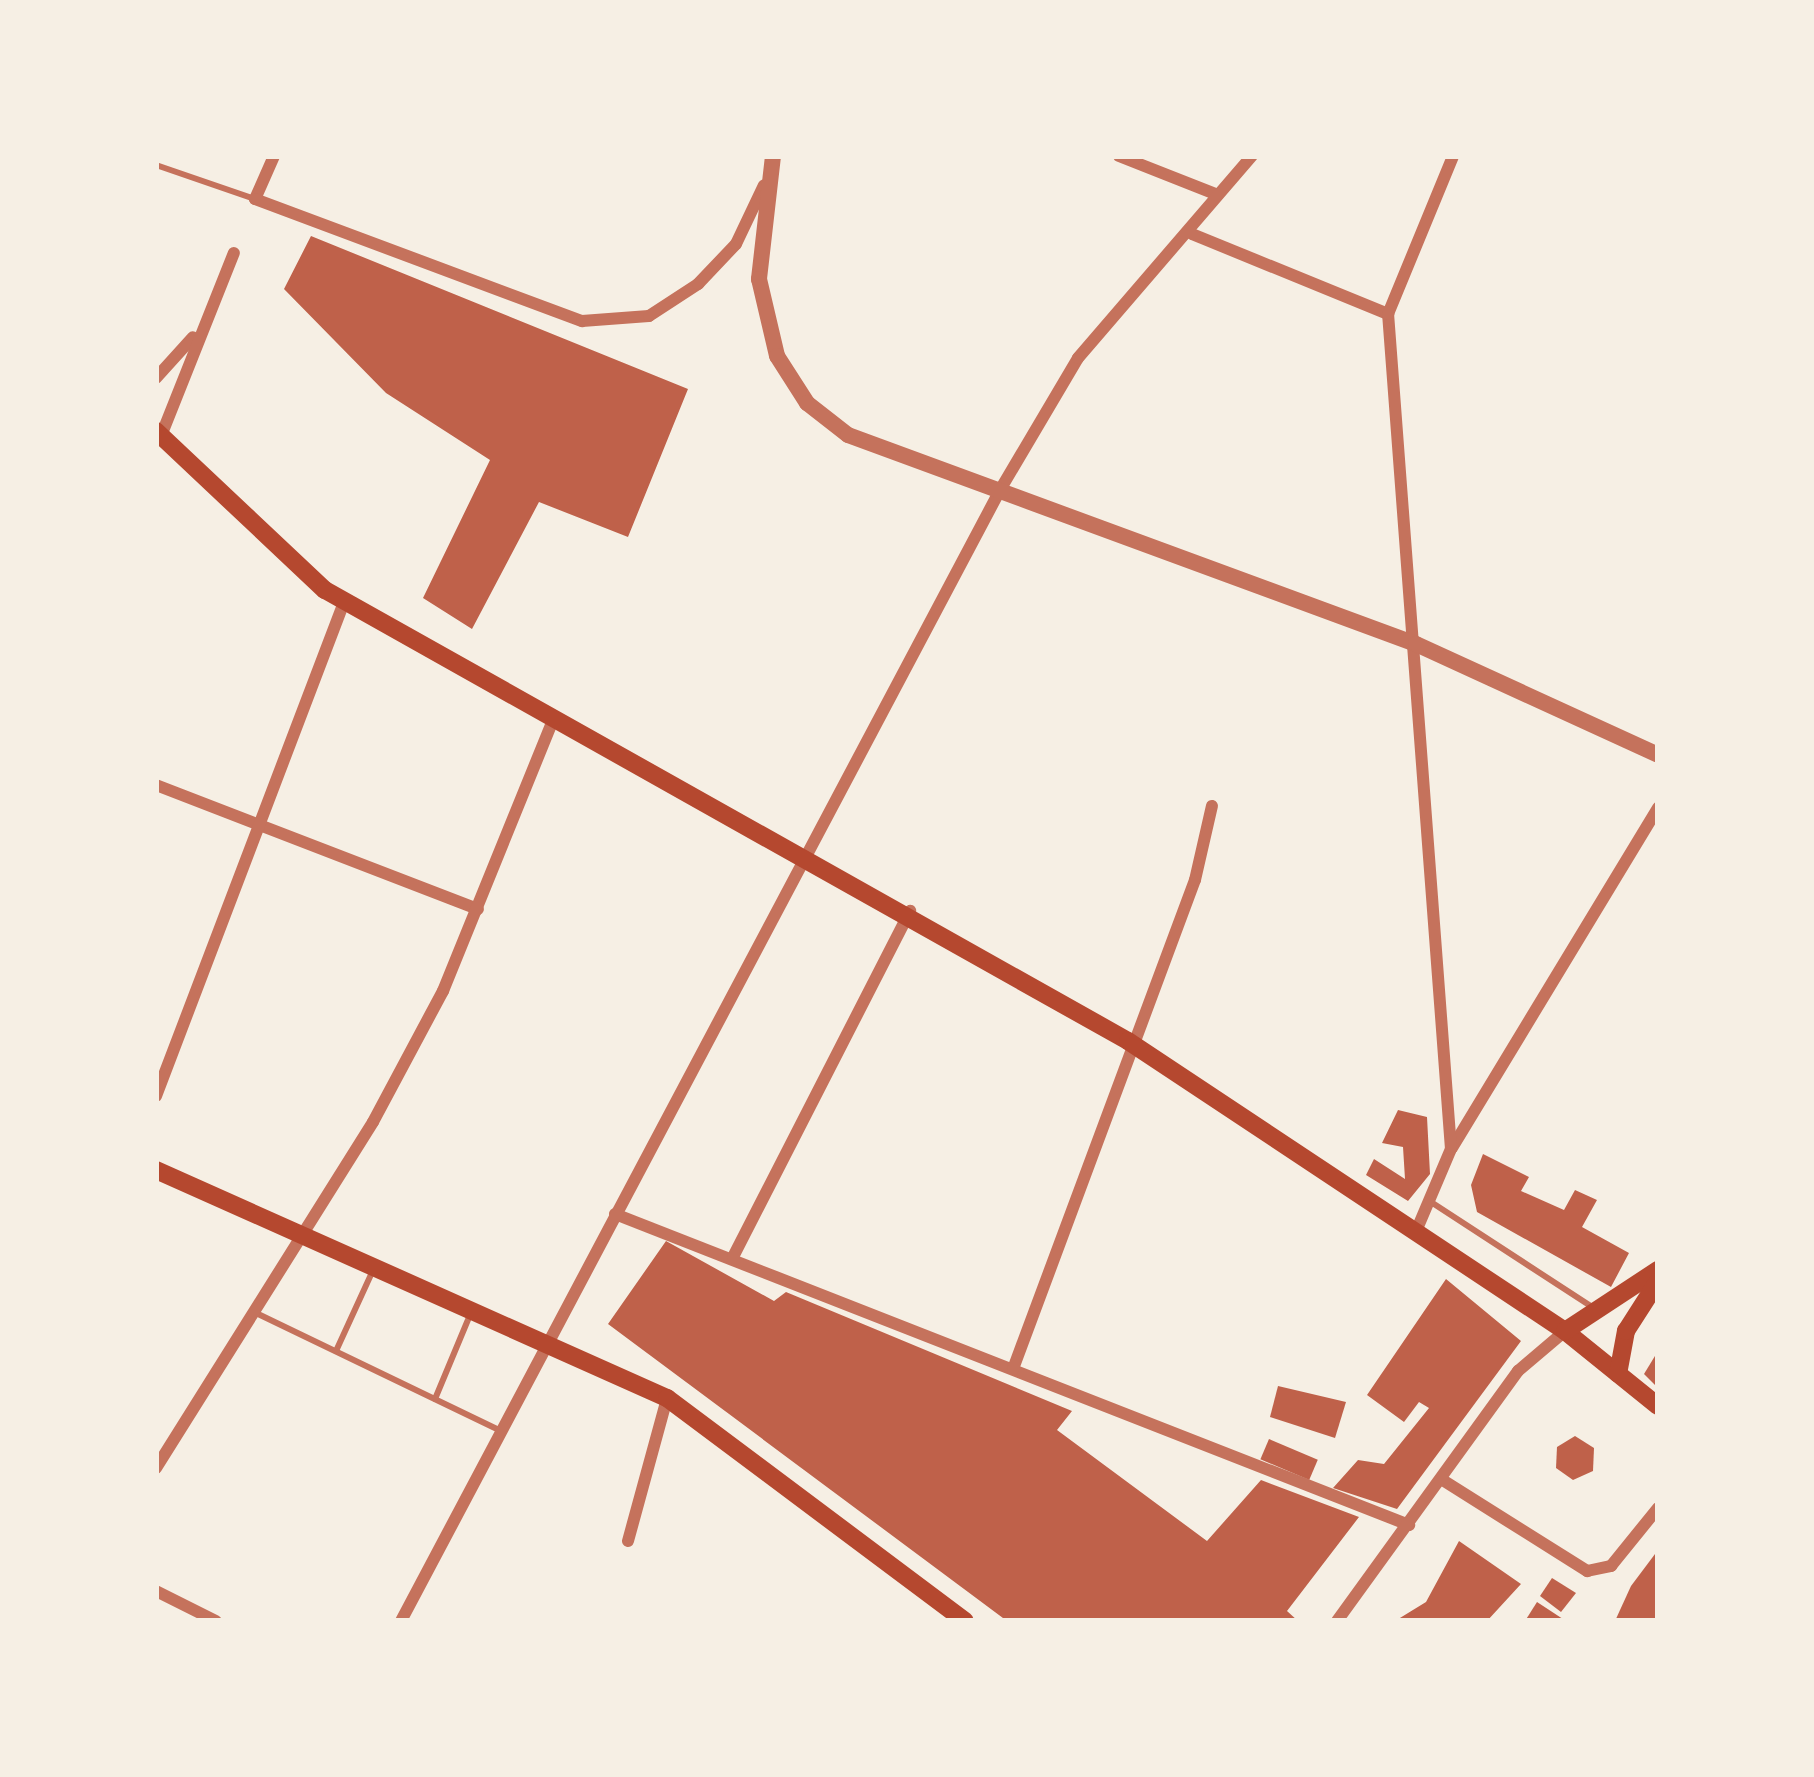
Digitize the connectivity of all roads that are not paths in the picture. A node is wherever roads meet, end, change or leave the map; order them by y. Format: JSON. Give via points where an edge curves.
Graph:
{"nodes":[{"id":1,"x":274,"y":156,"type":"edge"},
{"id":2,"x":773,"y":156,"type":"edge"},
{"id":3,"x":1119,"y":156,"type":"edge"},
{"id":4,"x":1252,"y":156,"type":"edge"},
{"id":5,"x":1454,"y":156,"type":"edge"},
{"id":6,"x":156,"y":165,"type":"edge"},
{"id":7,"x":764,"y":185,"type":"junction"},
{"id":8,"x":1218,"y":195,"type":"junction"},
{"id":9,"x":255,"y":199,"type":"junction"},
{"id":10,"x":1192,"y":234,"type":"junction"},
{"id":11,"x":234,"y":253,"type":"dead end"},
{"id":12,"x":1388,"y":314,"type":"junction"},
{"id":13,"x":202,"y":327,"type":"junction"},
{"id":14,"x":156,"y":378,"type":"edge"},
{"id":15,"x":158,"y":439,"type":"edge"},
{"id":16,"x":1000,"y":490,"type":"junction"},
{"id":17,"x":344,"y":602,"type":"junction"},
{"id":18,"x":1416,"y":644,"type":"junction"},
{"id":19,"x":554,"y":717,"type":"junction"},
{"id":20,"x":1658,"y":755,"type":"edge"},
{"id":21,"x":156,"y":785,"type":"edge"},
{"id":22,"x":1212,"y":806,"type":"dead end"},
{"id":23,"x":1658,"y":808,"type":"edge"},
{"id":24,"x":257,"y":826,"type":"junction"},
{"id":25,"x":803,"y":852,"type":"junction"},
{"id":26,"x":478,"y":908,"type":"junction"},
{"id":27,"x":911,"y":910,"type":"junction"},
{"id":28,"x":1128,"y":1041,"type":"junction"},
{"id":29,"x":156,"y":1096,"type":"edge"},
{"id":30,"x":1451,"y":1149,"type":"junction"},
{"id":31,"x":156,"y":1170,"type":"edge"},
{"id":32,"x":1431,"y":1202,"type":"junction"},
{"id":33,"x":615,"y":1214,"type":"junction"},
{"id":34,"x":1417,"y":1229,"type":"junction"},
{"id":35,"x":302,"y":1233,"type":"junction"},
{"id":36,"x":733,"y":1257,"type":"junction"},
{"id":37,"x":375,"y":1265,"type":"junction"},
{"id":38,"x":1658,"y":1270,"type":"edge"},
{"id":39,"x":1658,"y":1281,"type":"edge"},
{"id":40,"x":474,"y":1306,"type":"junction"},
{"id":41,"x":253,"y":1311,"type":"junction"},
{"id":42,"x":1600,"y":1312,"type":"junction"},
{"id":43,"x":1565,"y":1331,"type":"junction"},
{"id":44,"x":550,"y":1339,"type":"junction"},
{"id":45,"x":336,"y":1352,"type":"junction"},
{"id":46,"x":1013,"y":1369,"type":"junction"},
{"id":47,"x":1618,"y":1374,"type":"junction"},
{"id":48,"x":667,"y":1398,"type":"junction"},
{"id":49,"x":435,"y":1399,"type":"junction"},
{"id":50,"x":1658,"y":1406,"type":"edge"},
{"id":51,"x":501,"y":1431,"type":"junction"},
{"id":52,"x":156,"y":1468,"type":"edge"},
{"id":53,"x":1441,"y":1479,"type":"junction"},
{"id":54,"x":1658,"y":1508,"type":"edge"},
{"id":55,"x":1409,"y":1525,"type":"junction"},
{"id":56,"x":628,"y":1541,"type":"dead end"},
{"id":57,"x":156,"y":1591,"type":"edge"},
{"id":58,"x":216,"y":1621,"type":"edge"},
{"id":59,"x":401,"y":1621,"type":"edge"},
{"id":60,"x":965,"y":1621,"type":"edge"},
{"id":61,"x":1337,"y":1621,"type":"edge"}],
"edges":[{"from":1,"to":9,"type":"street"},
{"from":2,"to":7,"type":"street"},
{"from":3,"to":8,"type":"street"},
{"from":4,"to":8,"type":"street"},
{"from":5,"to":12,"type":"street"},
{"from":6,"to":9,"type":"lane"},
{"from":7,"to":9,"type":"street","via":[[707,274],[628,321],[582,321]]},
{"from":7,"to":16,"type":"street","via":[[759,279],[777,356],[807,403],[848,435]]},
{"from":8,"to":10,"type":"street"},
{"from":10,"to":12,"type":"street"},
{"from":10,"to":16,"type":"street","via":[[1078,358]]},
{"from":11,"to":13,"type":"street"},
{"from":12,"to":18,"type":"street"},
{"from":13,"to":14,"type":"street"},
{"from":13,"to":15,"type":"street"},
{"from":15,"to":17,"type":"main road"},
{"from":16,"to":18,"type":"street"},
{"from":16,"to":25,"type":"street"},
{"from":17,"to":19,"type":"main road"},
{"from":17,"to":24,"type":"street"},
{"from":18,"to":20,"type":"street"},
{"from":18,"to":30,"type":"street"},
{"from":19,"to":25,"type":"main road"},
{"from":19,"to":26,"type":"street"},
{"from":21,"to":24,"type":"street"},
{"from":22,"to":28,"type":"street","via":[[1195,880]]},
{"from":23,"to":30,"type":"street"},
{"from":24,"to":26,"type":"street"},
{"from":24,"to":29,"type":"street"},
{"from":25,"to":27,"type":"main road"},
{"from":25,"to":33,"type":"street"},
{"from":26,"to":35,"type":"street","via":[[373,1123]]},
{"from":27,"to":28,"type":"main road"},
{"from":27,"to":36,"type":"street"},
{"from":28,"to":34,"type":"main road"},
{"from":28,"to":46,"type":"street"},
{"from":30,"to":32,"type":"street"},
{"from":31,"to":35,"type":"main road"},
{"from":32,"to":34,"type":"street"},
{"from":32,"to":42,"type":"lane"},
{"from":33,"to":36,"type":"street"},
{"from":33,"to":44,"type":"street"},
{"from":34,"to":43,"type":"main road"},
{"from":35,"to":37,"type":"main road"},
{"from":35,"to":41,"type":"street"},
{"from":36,"to":46,"type":"street"},
{"from":37,"to":40,"type":"main road"},
{"from":37,"to":45,"type":"lane"},
{"from":38,"to":42,"type":"main road"},
{"from":39,"to":47,"type":"main road","via":[[1627,1331]]},
{"from":40,"to":44,"type":"main road"},
{"from":40,"to":49,"type":"lane"},
{"from":41,"to":45,"type":"lane"},
{"from":41,"to":52,"type":"street"},
{"from":42,"to":43,"type":"main road"},
{"from":43,"to":47,"type":"main road"},
{"from":43,"to":53,"type":"street","via":[[1517,1371]]},
{"from":44,"to":48,"type":"main road"},
{"from":44,"to":51,"type":"street"},
{"from":45,"to":49,"type":"lane"},
{"from":46,"to":55,"type":"street"},
{"from":47,"to":50,"type":"main road"},
{"from":48,"to":56,"type":"street"},
{"from":48,"to":60,"type":"main road"},
{"from":49,"to":51,"type":"lane"},
{"from":51,"to":59,"type":"street"},
{"from":53,"to":54,"type":"street","via":[[1587,1571],[1611,1566]]},
{"from":53,"to":55,"type":"street"},
{"from":55,"to":61,"type":"street"},
{"from":57,"to":58,"type":"street"}]}
